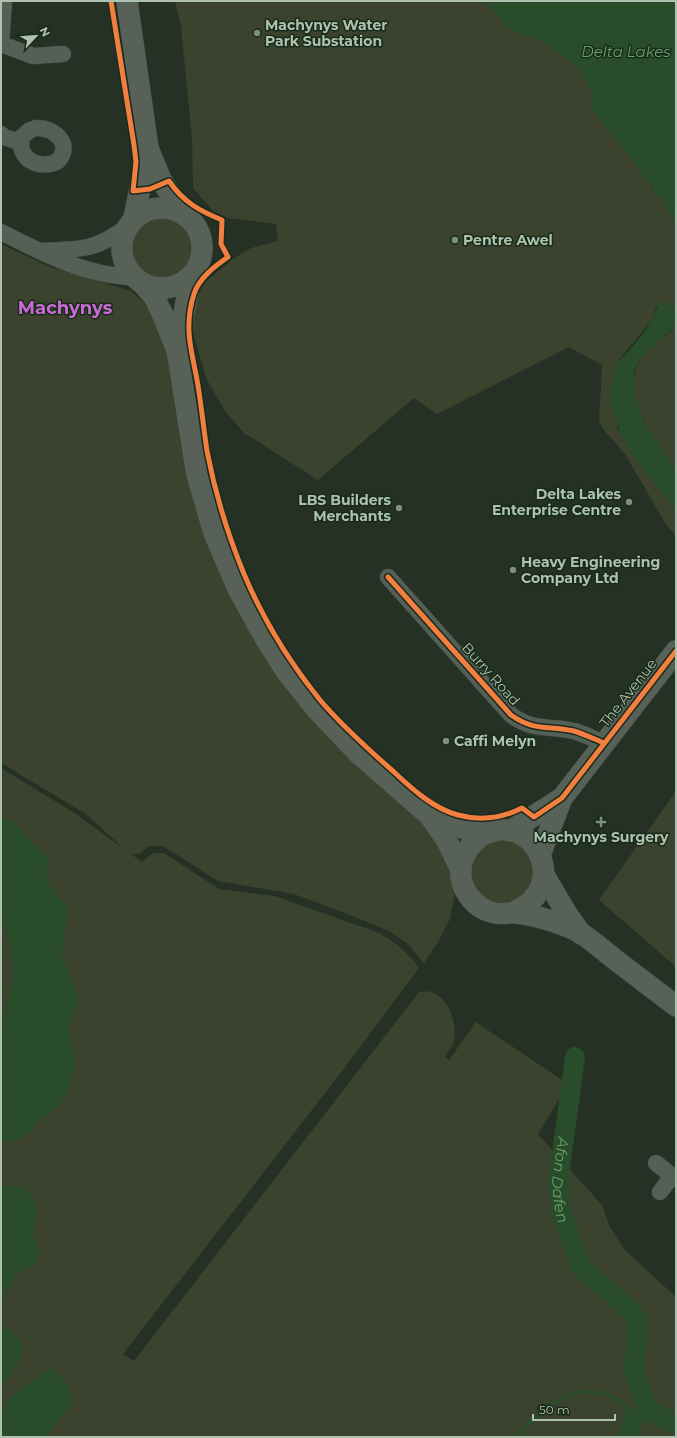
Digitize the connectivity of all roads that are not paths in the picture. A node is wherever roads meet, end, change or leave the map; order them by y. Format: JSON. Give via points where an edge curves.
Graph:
{"nodes":[{"id":1,"x":4,"y":1,"type":"edge"},
{"id":2,"x":126,"y":1,"type":"edge"},
{"id":3,"x":1,"y":44,"type":"edge"},
{"id":4,"x":63,"y":54,"type":"dead end"},
{"id":5,"x":1,"y":134,"type":"edge"},
{"id":6,"x":20,"y":142,"type":"dead end"},
{"id":7,"x":148,"y":148,"type":"junction"},
{"id":8,"x":184,"y":215,"type":"junction"},
{"id":9,"x":131,"y":222,"type":"junction"},
{"id":10,"x":1,"y":232,"type":"edge"},
{"id":11,"x":41,"y":251,"type":"junction"},
{"id":12,"x":191,"y":276,"type":"junction"},
{"id":13,"x":138,"y":280,"type":"junction"},
{"id":14,"x":177,"y":350,"type":"junction"},
{"id":15,"x":388,"y":577,"type":"dead end"},
{"id":16,"x":676,"y":651,"type":"edge"},
{"id":17,"x":604,"y":743,"type":"junction"},
{"id":18,"x":562,"y":798,"type":"junction"},
{"id":19,"x":429,"y":815,"type":"junction"},
{"id":20,"x":501,"y":831,"type":"junction"},
{"id":21,"x":540,"y":855,"type":"junction"},
{"id":22,"x":461,"y":870,"type":"junction"},
{"id":23,"x":544,"y":875,"type":"junction"},
{"id":24,"x":514,"y":912,"type":"junction"},
{"id":25,"x":581,"y":934,"type":"junction"},
{"id":26,"x":676,"y":1006,"type":"edge"},
{"id":27,"x":656,"y":1163,"type":"dead end"},
{"id":28,"x":674,"y":1177,"type":"edge"},
{"id":29,"x":660,"y":1192,"type":"dead end"}],
"edges":[{"from":1,"to":3,"type":"street"},
{"from":2,"to":7,"type":"main road"},
{"from":3,"to":4,"type":"street","via":[[34,56]]},
{"from":5,"to":6,"type":"street"},
{"from":7,"to":8,"type":"main road","via":[[161,180]]},
{"from":7,"to":9,"type":"main road"},
{"from":8,"to":9,"type":"main road","via":[[174,210],[152,209]]},
{"from":8,"to":12,"type":"main road","via":[[195,227],[201,242],[200,260]]},
{"from":9,"to":11,"type":"street","via":[[113,238],[96,246]]},
{"from":9,"to":13,"type":"main road","via":[[123,235],[122,255],[126,267]]},
{"from":10,"to":11,"type":"street"},
{"from":11,"to":13,"type":"street","via":[[70,265]]},
{"from":12,"to":13,"type":"main road","via":[[184,282],[167,288],[155,288]]},
{"from":12,"to":14,"type":"main road"},
{"from":13,"to":14,"type":"main road","via":[[154,297]]},
{"from":14,"to":19,"type":"main road","via":[[197,475],[214,533],[242,596],[278,658],[317,710],[358,753]]},
{"from":15,"to":17,"type":"street","name":"Burry Road","via":[[511,715],[522,723],[574,731]]},
{"from":16,"to":17,"type":"main road","name":"The Avenue"},
{"from":17,"to":18,"type":"main road","name":"The Avenue"},
{"from":18,"to":20,"type":"main road","name":"The Avenue"},
{"from":18,"to":21,"type":"main road","name":"The Avenue"},
{"from":19,"to":20,"type":"main road","via":[[462,828]]},
{"from":19,"to":22,"type":"main road","via":[[446,839]]},
{"from":20,"to":21,"type":"main road","via":[[527,838]]},
{"from":20,"to":22,"type":"main road","via":[[475,840],[465,854]]},
{"from":21,"to":23,"type":"main road"},
{"from":22,"to":24,"type":"main road","via":[[463,886],[477,905],[495,914]]},
{"from":23,"to":24,"type":"main road","via":[[538,895],[528,906]]},
{"from":23,"to":25,"type":"main road"},
{"from":24,"to":25,"type":"main road","via":[[550,921]]},
{"from":25,"to":26,"type":"main road"},
{"from":27,"to":28,"type":"street"},
{"from":28,"to":29,"type":"street"}]}
